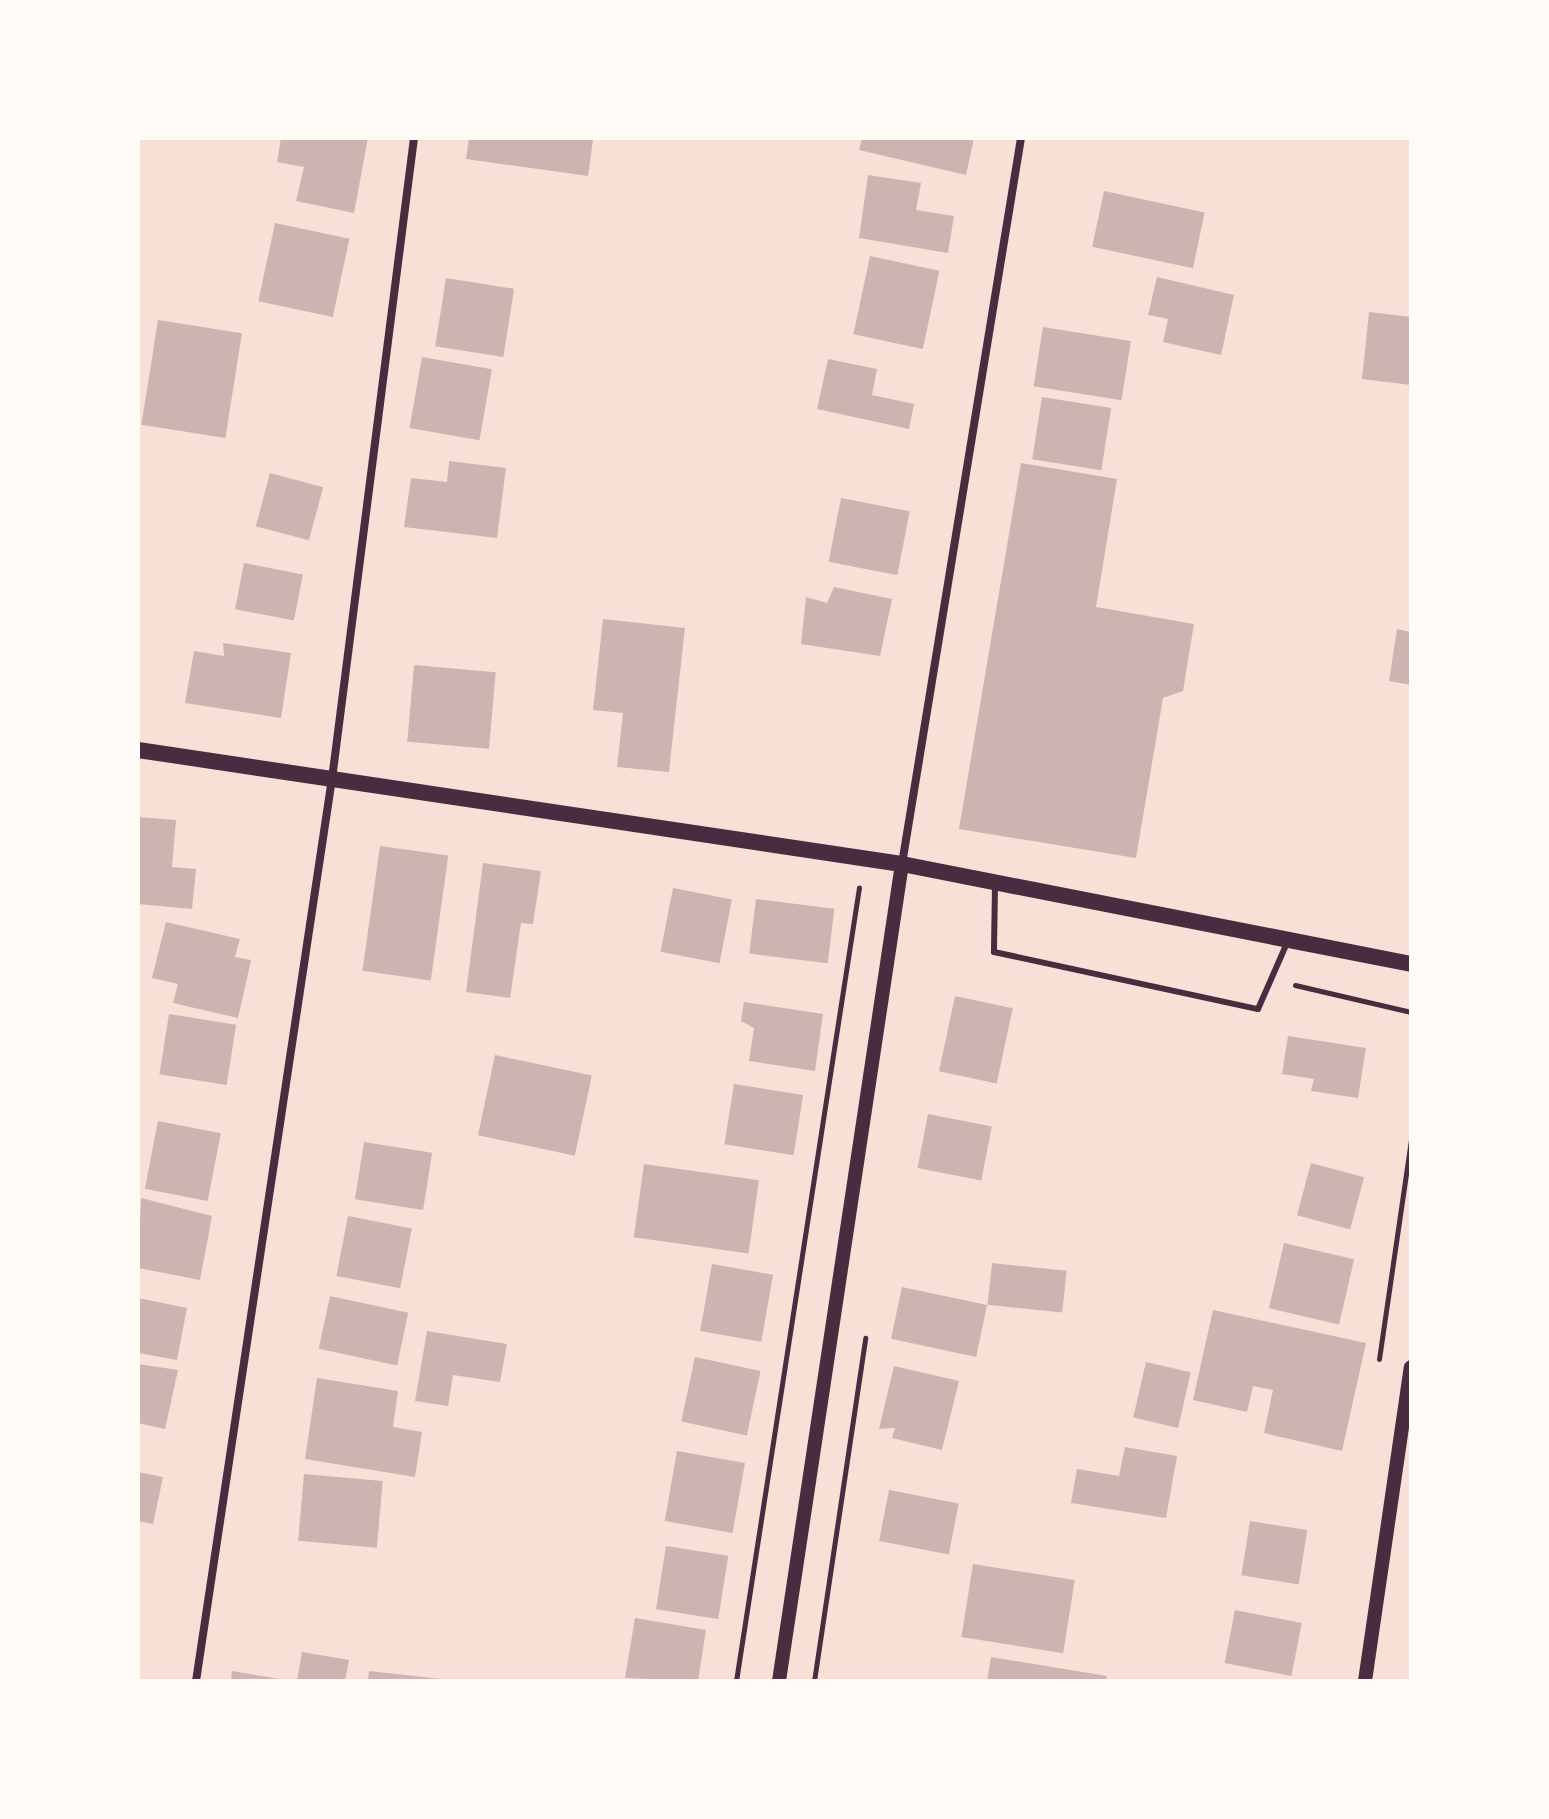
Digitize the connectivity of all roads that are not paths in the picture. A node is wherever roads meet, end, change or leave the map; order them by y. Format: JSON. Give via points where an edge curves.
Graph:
{"nodes":[{"id":1,"x":414,"y":138,"type":"edge"},
{"id":2,"x":1021,"y":138,"type":"edge"},
{"id":3,"x":138,"y":750,"type":"edge"},
{"id":4,"x":332,"y":779,"type":"junction"},
{"id":5,"x":902,"y":864,"type":"junction"},
{"id":6,"x":995,"y":882,"type":"junction"},
{"id":7,"x":1288,"y":940,"type":"junction"},
{"id":8,"x":1411,"y":964,"type":"edge"},
{"id":9,"x":1411,"y":1367,"type":"edge"},
{"id":10,"x":196,"y":1681,"type":"edge"},
{"id":11,"x":779,"y":1681,"type":"edge"},
{"id":12,"x":1365,"y":1681,"type":"edge"}],
"edges":[{"from":1,"to":4,"type":"street"},
{"from":2,"to":5,"type":"street"},
{"from":3,"to":4,"type":"main road"},
{"from":4,"to":5,"type":"main road"},
{"from":4,"to":10,"type":"street"},
{"from":5,"to":6,"type":"main road"},
{"from":5,"to":11,"type":"street"},
{"from":6,"to":7,"type":"main road"},
{"from":6,"to":7,"type":"lane","via":[[994,952],[1258,1009]]},
{"from":7,"to":8,"type":"main road"},
{"from":9,"to":12,"type":"street"}]}
